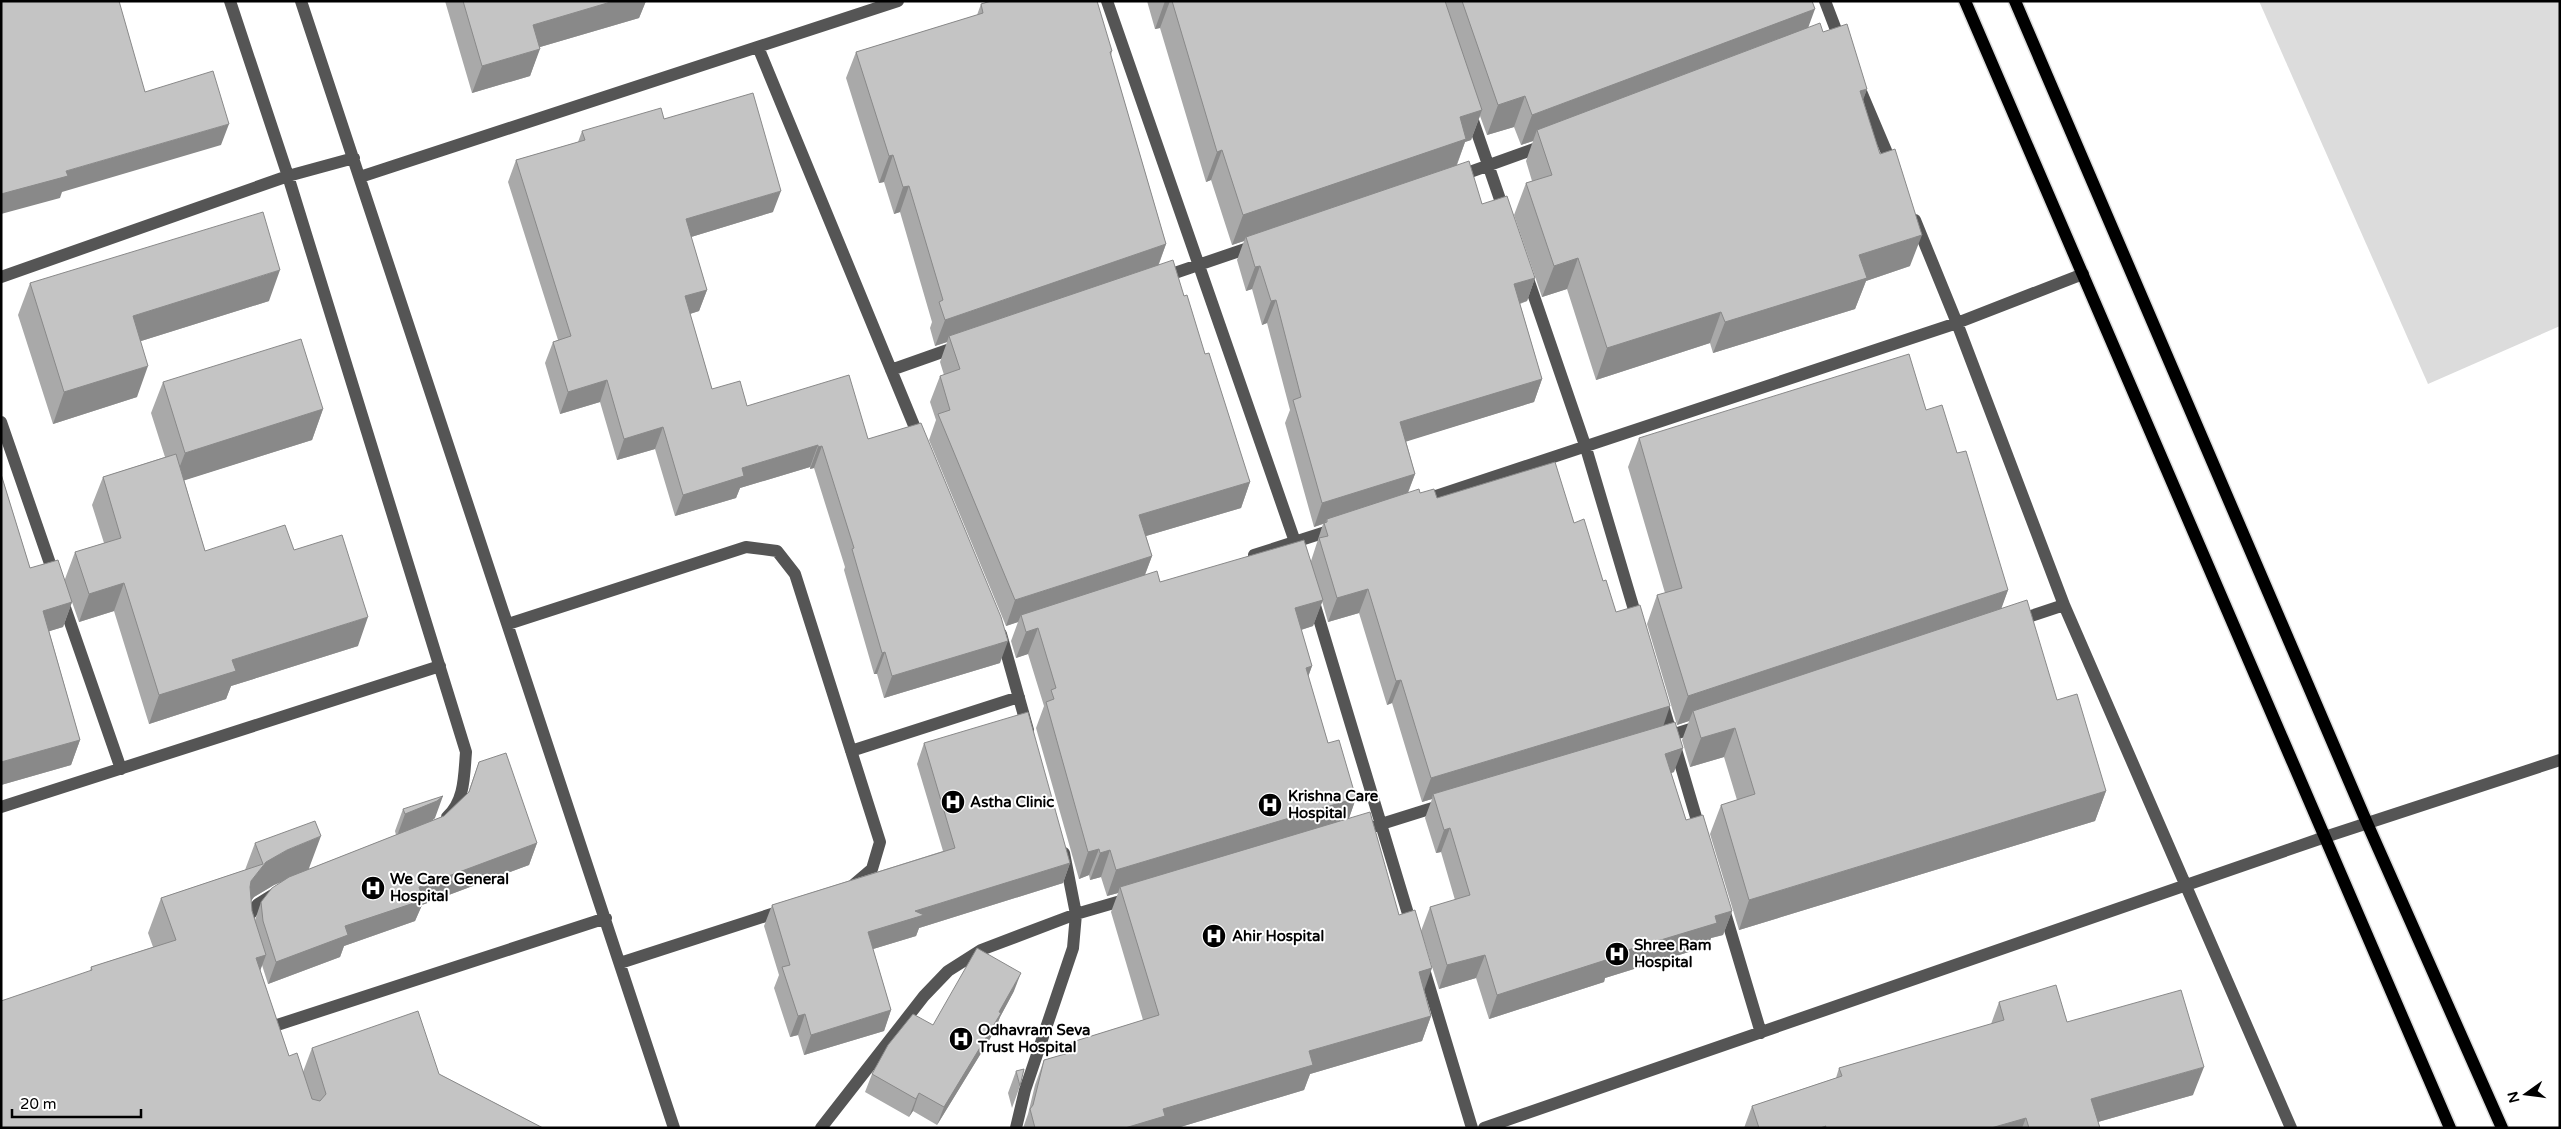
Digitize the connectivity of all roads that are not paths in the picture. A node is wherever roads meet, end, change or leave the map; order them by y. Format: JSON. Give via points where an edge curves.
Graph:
{"nodes":[{"id":1,"x":230,"y":1,"type":"edge"},
{"id":2,"x":301,"y":1,"type":"edge"},
{"id":3,"x":898,"y":1,"type":"edge"},
{"id":4,"x":1107,"y":1,"type":"edge"},
{"id":5,"x":1825,"y":1,"type":"edge"},
{"id":6,"x":1965,"y":1,"type":"edge"},
{"id":7,"x":2014,"y":1,"type":"edge"},
{"id":8,"x":758,"y":47,"type":"junction"},
{"id":9,"x":1846,"y":53,"type":"edge"},
{"id":10,"x":1853,"y":71,"type":"edge"},
{"id":11,"x":1467,"y":102,"type":"edge"},
{"id":12,"x":1553,"y":142,"type":"edge"},
{"id":13,"x":354,"y":158,"type":"junction"},
{"id":14,"x":1489,"y":166,"type":"junction"},
{"id":15,"x":288,"y":176,"type":"junction"},
{"id":16,"x":360,"y":177,"type":"junction"},
{"id":17,"x":1898,"y":179,"type":"edge"},
{"id":18,"x":1442,"y":182,"type":"edge"},
{"id":19,"x":1909,"y":206,"type":"edge"},
{"id":20,"x":1508,"y":222,"type":"edge"},
{"id":21,"x":1265,"y":242,"type":"edge"},
{"id":22,"x":1521,"y":260,"type":"edge"},
{"id":23,"x":1200,"y":264,"type":"junction"},
{"id":24,"x":2083,"y":274,"type":"junction"},
{"id":25,"x":1,"y":277,"type":"edge"},
{"id":26,"x":1144,"y":284,"type":"edge"},
{"id":27,"x":1958,"y":323,"type":"junction"},
{"id":28,"x":975,"y":341,"type":"edge"},
{"id":29,"x":891,"y":370,"type":"junction"},
{"id":30,"x":1,"y":422,"type":"edge"},
{"id":31,"x":1586,"y":448,"type":"junction"},
{"id":32,"x":925,"y":452,"type":"edge"},
{"id":33,"x":1408,"y":506,"type":"edge"},
{"id":34,"x":1352,"y":524,"type":"edge"},
{"id":35,"x":1296,"y":542,"type":"junction"},
{"id":36,"x":1239,"y":560,"type":"edge"},
{"id":37,"x":1304,"y":570,"type":"edge"},
{"id":38,"x":1310,"y":589,"type":"edge"},
{"id":39,"x":2064,"y":605,"type":"junction"},
{"id":40,"x":994,"y":618,"type":"edge"},
{"id":41,"x":508,"y":624,"type":"junction"},
{"id":42,"x":2008,"y":624,"type":"edge"},
{"id":43,"x":1643,"y":640,"type":"edge"},
{"id":44,"x":440,"y":666,"type":"junction"},
{"id":45,"x":1658,"y":688,"type":"edge"},
{"id":46,"x":1018,"y":697,"type":"junction"},
{"id":47,"x":1709,"y":723,"type":"edge"},
{"id":48,"x":1672,"y":736,"type":"junction"},
{"id":49,"x":1653,"y":741,"type":"edge"},
{"id":50,"x":1032,"y":742,"type":"edge"},
{"id":51,"x":851,"y":751,"type":"junction"},
{"id":52,"x":2560,"y":760,"type":"edge"},
{"id":53,"x":121,"y":769,"type":"junction"},
{"id":54,"x":1456,"y":801,"type":"edge"},
{"id":55,"x":1,"y":807,"type":"edge"},
{"id":56,"x":2367,"y":823,"type":"junction"},
{"id":57,"x":440,"y":824,"type":"edge"},
{"id":58,"x":1381,"y":824,"type":"junction"},
{"id":59,"x":1343,"y":835,"type":"edge"},
{"id":60,"x":2325,"y":837,"type":"junction"},
{"id":61,"x":1061,"y":843,"type":"edge"},
{"id":62,"x":1705,"y":847,"type":"edge"},
{"id":63,"x":2187,"y":885,"type":"junction"},
{"id":64,"x":286,"y":889,"type":"edge"},
{"id":65,"x":838,"y":892,"type":"edge"},
{"id":66,"x":1142,"y":894,"type":"edge"},
{"id":67,"x":1719,"y":894,"type":"edge"},
{"id":68,"x":800,"y":905,"type":"edge"},
{"id":69,"x":1076,"y":914,"type":"junction"},
{"id":70,"x":606,"y":918,"type":"junction"},
{"id":71,"x":246,"y":936,"type":"edge"},
{"id":72,"x":1415,"y":938,"type":"edge"},
{"id":73,"x":1421,"y":957,"type":"edge"},
{"id":74,"x":620,"y":963,"type":"junction"},
{"id":75,"x":274,"y":1026,"type":"edge"},
{"id":76,"x":1761,"y":1033,"type":"junction"},
{"id":77,"x":674,"y":1128,"type":"edge"},
{"id":78,"x":821,"y":1128,"type":"edge"},
{"id":79,"x":1016,"y":1128,"type":"edge"},
{"id":80,"x":1472,"y":1128,"type":"edge"},
{"id":81,"x":1484,"y":1128,"type":"edge"},
{"id":82,"x":2291,"y":1128,"type":"edge"},
{"id":83,"x":2450,"y":1128,"type":"edge"},
{"id":84,"x":2502,"y":1128,"type":"edge"}],
"edges":[{"from":1,"to":15,"type":"street"},
{"from":2,"to":13,"type":"street"},
{"from":3,"to":8,"type":"street"},
{"from":4,"to":23,"type":"street"},
{"from":5,"to":9,"type":"street","via":[[1834,37]]},
{"from":6,"to":24,"type":"main road"},
{"from":7,"to":56,"type":"main road"},
{"from":8,"to":16,"type":"street"},
{"from":8,"to":29,"type":"street"},
{"from":10,"to":17,"type":"street"},
{"from":11,"to":14,"type":"street"},
{"from":12,"to":14,"type":"street"},
{"from":13,"to":15,"type":"street"},
{"from":13,"to":16,"type":"street"},
{"from":14,"to":18,"type":"street"},
{"from":14,"to":20,"type":"street"},
{"from":15,"to":25,"type":"street"},
{"from":15,"to":44,"type":"street"},
{"from":16,"to":41,"type":"street"},
{"from":19,"to":27,"type":"street"},
{"from":21,"to":23,"type":"street"},
{"from":22,"to":31,"type":"street"},
{"from":23,"to":26,"type":"street"},
{"from":23,"to":35,"type":"street"},
{"from":24,"to":27,"type":"street"},
{"from":24,"to":60,"type":"main road"},
{"from":27,"to":31,"type":"street"},
{"from":27,"to":39,"type":"street"},
{"from":28,"to":29,"type":"street"},
{"from":29,"to":32,"type":"street"},
{"from":30,"to":53,"type":"street"},
{"from":31,"to":33,"type":"street"},
{"from":31,"to":43,"type":"street"},
{"from":34,"to":35,"type":"street"},
{"from":35,"to":36,"type":"street"},
{"from":35,"to":37,"type":"street"},
{"from":38,"to":58,"type":"street"},
{"from":39,"to":42,"type":"street"},
{"from":39,"to":63,"type":"street"},
{"from":40,"to":46,"type":"street","via":[[1006,634]]},
{"from":41,"to":51,"type":"street","via":[[746,547],[777,551],[795,574]]},
{"from":41,"to":70,"type":"street"},
{"from":44,"to":53,"type":"street"},
{"from":44,"to":57,"type":"street","via":[[466,752],[464,788],[454,811]]},
{"from":45,"to":48,"type":"street"},
{"from":46,"to":50,"type":"street"},
{"from":46,"to":51,"type":"street"},
{"from":47,"to":48,"type":"street"},
{"from":48,"to":49,"type":"street"},
{"from":48,"to":62,"type":"street"},
{"from":51,"to":65,"type":"street","via":[[880,842],[872,869],[848,890]]},
{"from":52,"to":56,"type":"street"},
{"from":53,"to":55,"type":"street"},
{"from":54,"to":58,"type":"street"},
{"from":56,"to":60,"type":"street"},
{"from":56,"to":84,"type":"main road"},
{"from":58,"to":59,"type":"street"},
{"from":58,"to":72,"type":"street"},
{"from":60,"to":63,"type":"street"},
{"from":60,"to":83,"type":"main road"},
{"from":61,"to":69,"type":"street"},
{"from":63,"to":76,"type":"street"},
{"from":63,"to":82,"type":"street"},
{"from":64,"to":71,"type":"street","via":[[258,904],[245,921]]},
{"from":66,"to":69,"type":"street"},
{"from":67,"to":76,"type":"street"},
{"from":68,"to":74,"type":"street"},
{"from":69,"to":78,"type":"street","via":[[981,950],[948,971],[924,996]]},
{"from":69,"to":79,"type":"street","via":[[1072,948],[1025,1090]]},
{"from":70,"to":74,"type":"street"},
{"from":70,"to":75,"type":"street"},
{"from":73,"to":80,"type":"street"},
{"from":74,"to":77,"type":"street"},
{"from":76,"to":81,"type":"street"}]}
